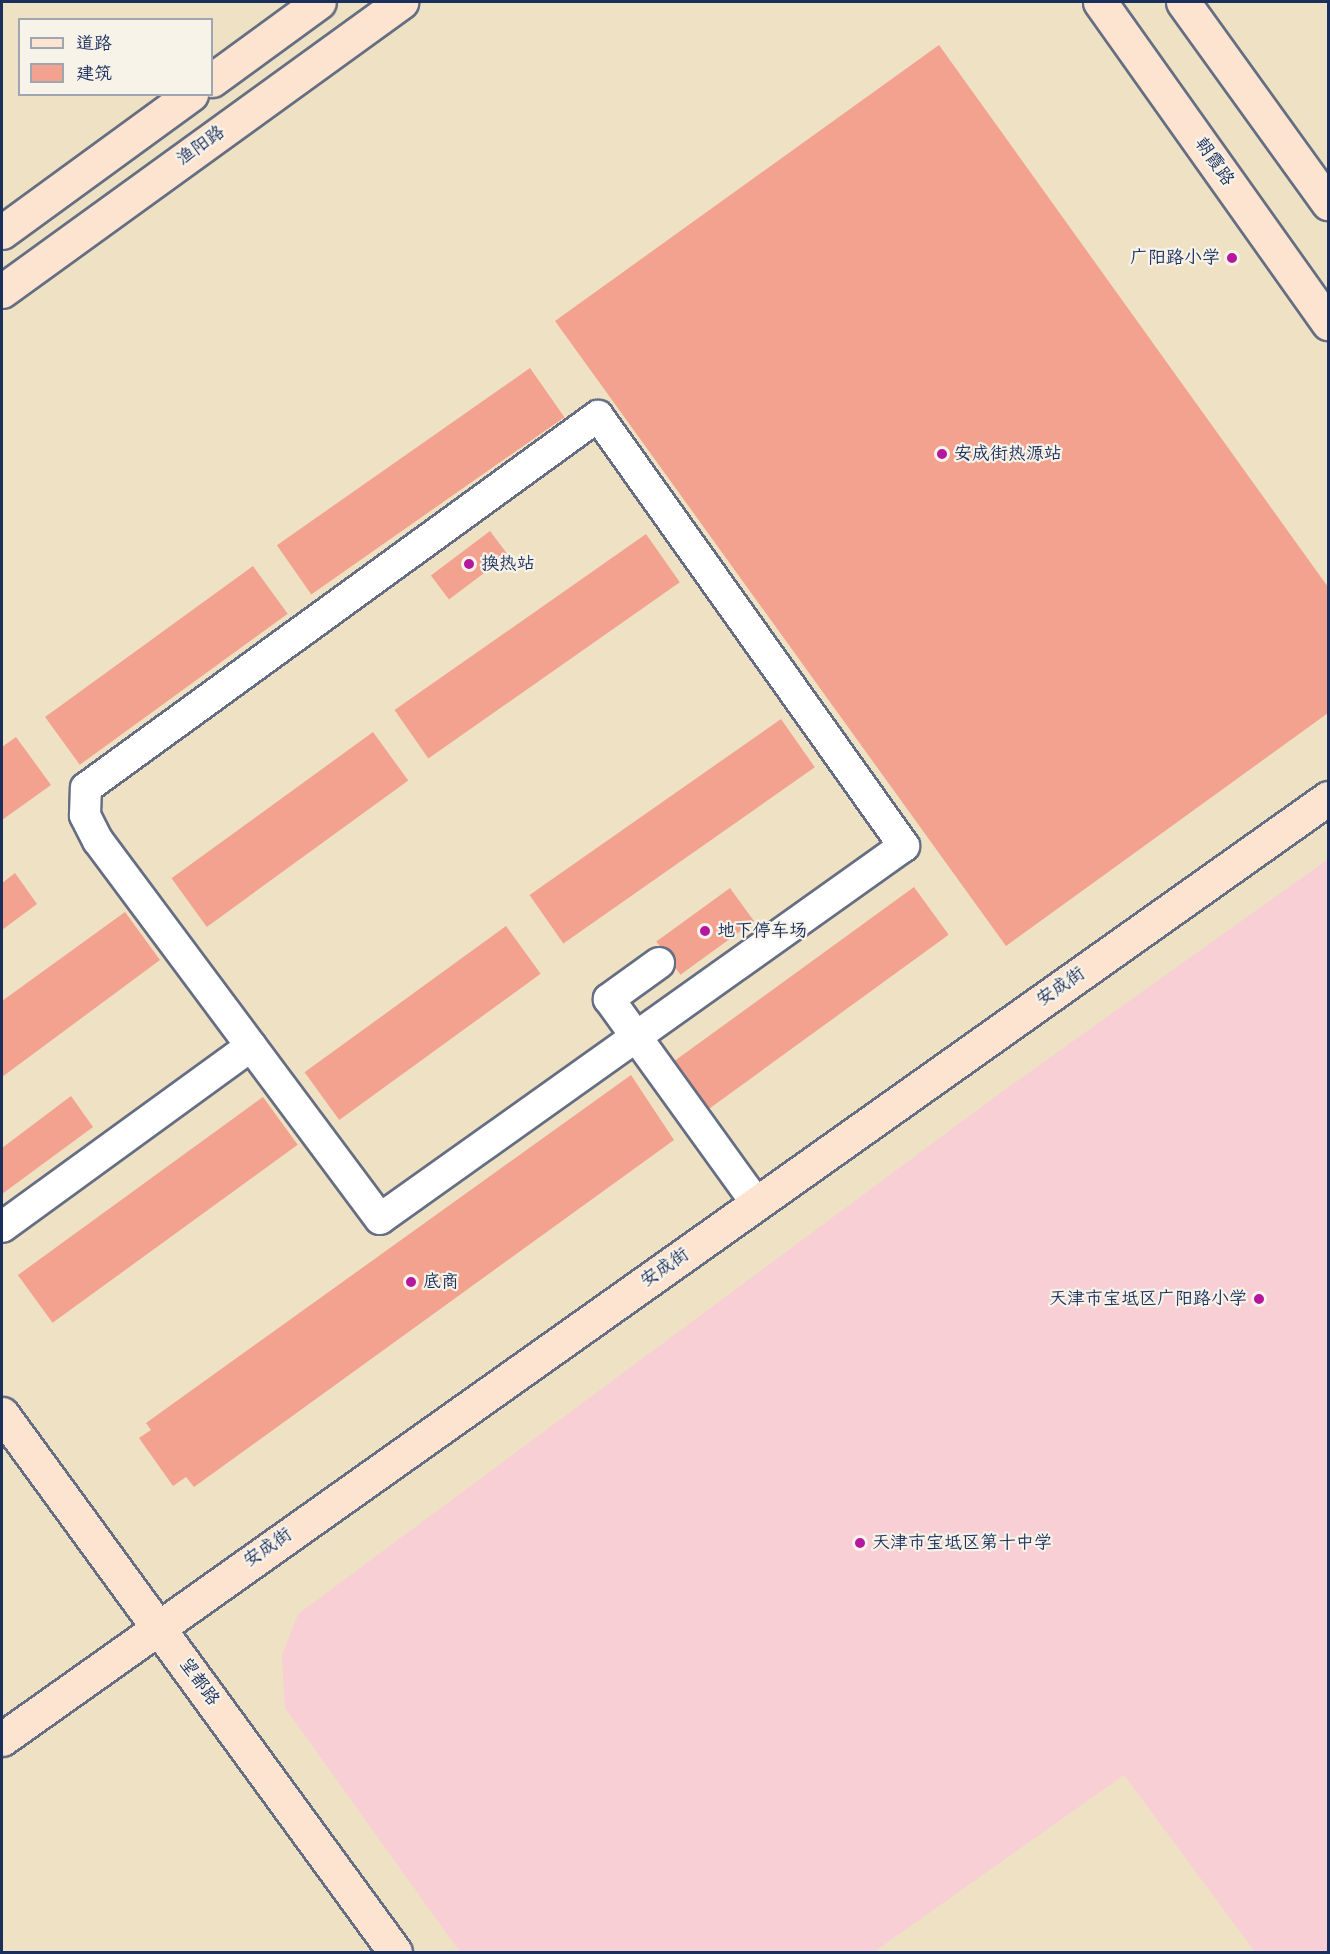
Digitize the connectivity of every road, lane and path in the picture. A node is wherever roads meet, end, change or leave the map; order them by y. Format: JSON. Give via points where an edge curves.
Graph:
{"nodes":[{"id":1,"x":319,"y":2,"type":"edge"},
{"id":2,"x":401,"y":2,"type":"edge"},
{"id":3,"x":1100,"y":2,"type":"edge"},
{"id":4,"x":1183,"y":2,"type":"edge"},
{"id":5,"x":213,"y":79,"type":"edge"},
{"id":6,"x":188,"y":96,"type":"edge"},
{"id":7,"x":1329,"y":203,"type":"edge"},
{"id":8,"x":2,"y":232,"type":"edge"},
{"id":9,"x":2,"y":291,"type":"edge"},
{"id":10,"x":1329,"y":323,"type":"edge"},
{"id":11,"x":1329,"y":798,"type":"edge"},
{"id":12,"x":659,"y":963,"type":"dead end"},
{"id":13,"x":636,"y":1037,"type":"junction"},
{"id":14,"x":251,"y":1046,"type":"junction"},
{"id":15,"x":756,"y":1203,"type":"junction"},
{"id":16,"x":2,"y":1227,"type":"edge"},
{"id":17,"x":2,"y":1414,"type":"edge"},
{"id":18,"x":158,"y":1626,"type":"junction"},
{"id":19,"x":2,"y":1739,"type":"edge"},
{"id":20,"x":395,"y":1953,"type":"edge"}],
"edges":[{"from":1,"to":5,"type":"street"},
{"from":2,"to":9,"type":"street","name":"渔阳路"},
{"from":3,"to":10,"type":"street","name":"朝霞路"},
{"from":4,"to":7,"type":"street"},
{"from":6,"to":8,"type":"street"},
{"from":11,"to":15,"type":"street","name":"安成街"},
{"from":12,"to":13,"type":"street","via":[[609,999]]},
{"from":13,"to":14,"type":"street","via":[[380,1219]]},
{"from":13,"to":14,"type":"street","via":[[904,846],[598,416],[86,788],[86,815],[98,841]]},
{"from":13,"to":15,"type":"street"},
{"from":14,"to":16,"type":"street"},
{"from":15,"to":18,"type":"street","name":"安成街"},
{"from":17,"to":18,"type":"street","name":"望都路"},
{"from":18,"to":19,"type":"street","name":"安成街"},
{"from":18,"to":20,"type":"street","name":"望都路"}]}
